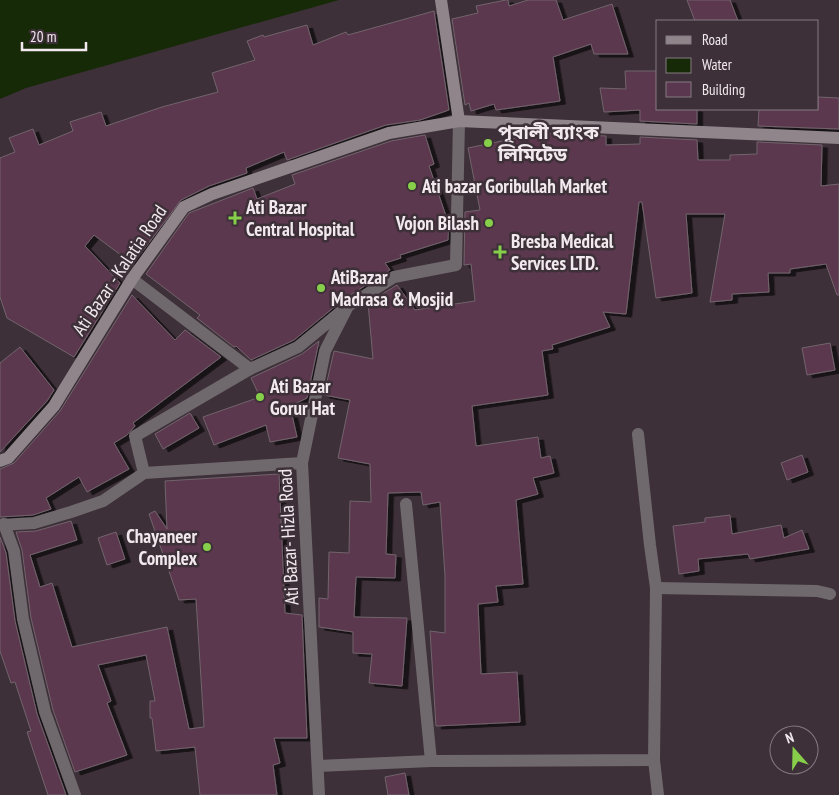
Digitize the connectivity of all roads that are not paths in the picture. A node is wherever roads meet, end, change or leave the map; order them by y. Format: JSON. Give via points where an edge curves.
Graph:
{"nodes":[{"id":1,"x":441,"y":1,"type":"edge"},
{"id":2,"x":459,"y":121,"type":"junction"},
{"id":3,"x":839,"y":138,"type":"edge"},
{"id":4,"x":132,"y":279,"type":"junction"},
{"id":5,"x":348,"y":306,"type":"junction"},
{"id":6,"x":250,"y":369,"type":"junction"},
{"id":7,"x":638,"y":434,"type":"dead end"},
{"id":8,"x":0,"y":461,"type":"edge"},
{"id":9,"x":302,"y":463,"type":"junction"},
{"id":10,"x":144,"y":473,"type":"junction"},
{"id":11,"x":406,"y":504,"type":"dead end"},
{"id":12,"x":2,"y":524,"type":"edge"},
{"id":13,"x":656,"y":588,"type":"junction"},
{"id":14,"x":830,"y":594,"type":"dead end"},
{"id":15,"x":654,"y":760,"type":"junction"},
{"id":16,"x":431,"y":762,"type":"junction"},
{"id":17,"x":318,"y":766,"type":"junction"},
{"id":18,"x":75,"y":795,"type":"edge"},
{"id":19,"x":319,"y":795,"type":"edge"},
{"id":20,"x":658,"y":795,"type":"edge"}],
"edges":[{"from":1,"to":2,"type":"main road"},
{"from":2,"to":3,"type":"main road","name":"Ati Bazar - Kalatia Road"},
{"from":2,"to":4,"type":"main road","name":"Ati Bazar - Kalatia Road","via":[[389,133],[280,169],[184,207]]},
{"from":2,"to":5,"type":"street","via":[[456,265],[394,277]]},
{"from":4,"to":6,"type":"street"},
{"from":4,"to":8,"type":"main road","name":"Ati Bazar - Kalatia Road","via":[[54,406],[8,458]]},
{"from":5,"to":6,"type":"street","via":[[298,347]]},
{"from":5,"to":9,"type":"street","name":"Ati Bazar- Hizla Road","via":[[325,352]]},
{"from":6,"to":10,"type":"street","via":[[135,436]]},
{"from":7,"to":13,"type":"street"},
{"from":9,"to":10,"type":"street"},
{"from":9,"to":17,"type":"street","name":"Ati Bazar- Hizla Road"},
{"from":10,"to":12,"type":"street","via":[[103,501],[34,523]]},
{"from":11,"to":16,"type":"street"},
{"from":12,"to":18,"type":"street","via":[[14,551],[23,619],[45,712]]},
{"from":13,"to":14,"type":"street","via":[[817,591]]},
{"from":13,"to":15,"type":"street"},
{"from":15,"to":16,"type":"street"},
{"from":15,"to":20,"type":"street"},
{"from":16,"to":17,"type":"street"},
{"from":17,"to":19,"type":"street","name":"Ati Bazar- Hizla Road"}]}
